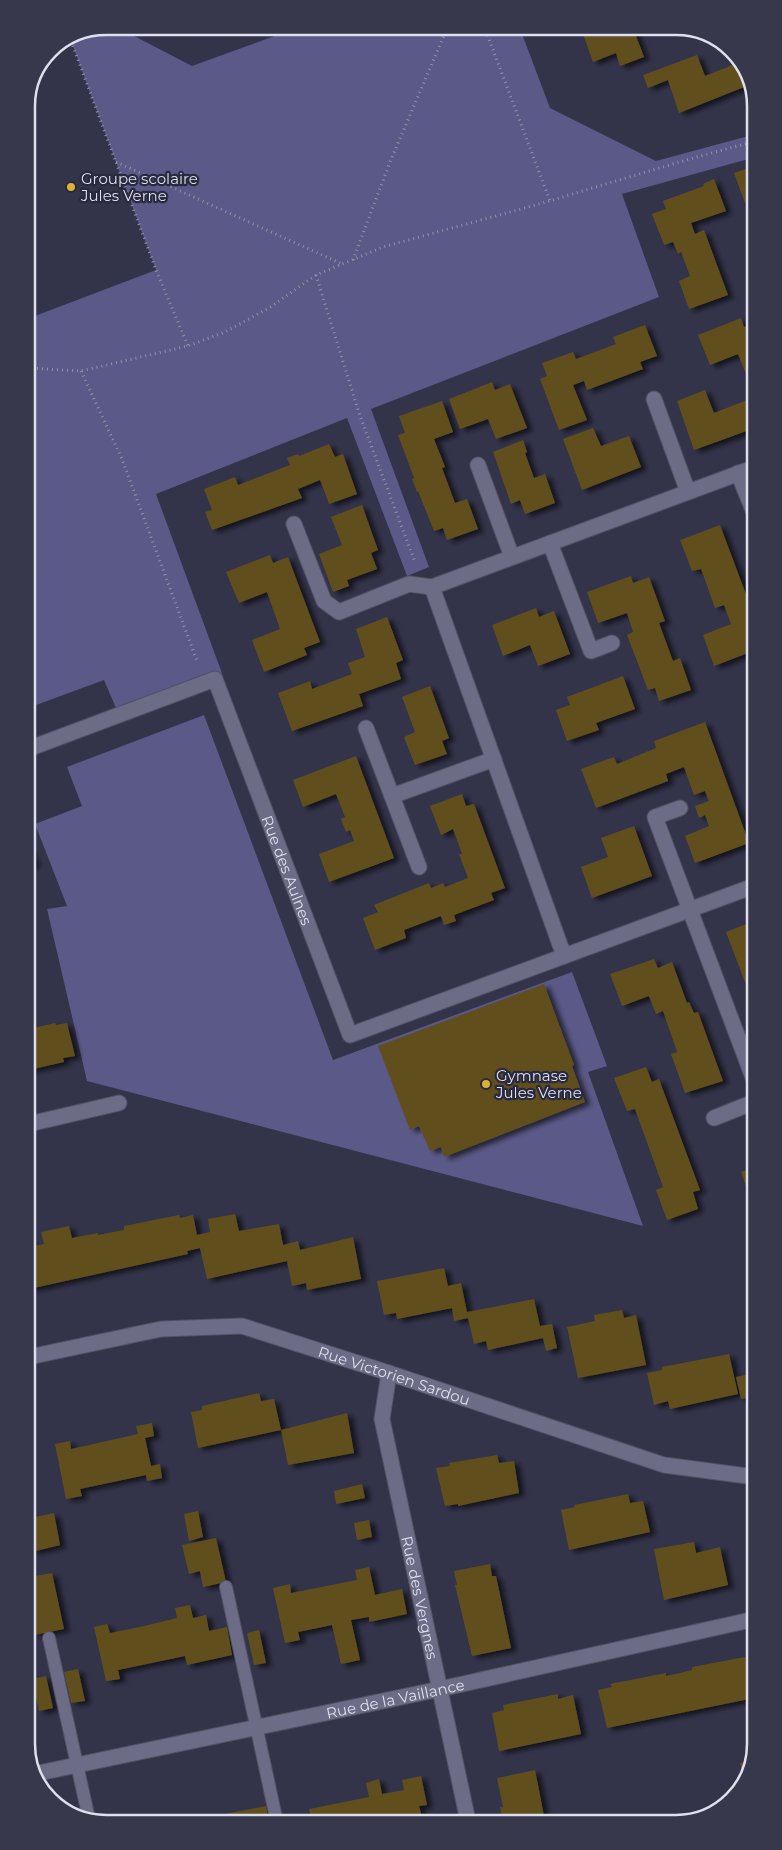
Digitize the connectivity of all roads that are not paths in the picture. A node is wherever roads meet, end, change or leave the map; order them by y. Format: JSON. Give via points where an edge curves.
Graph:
{"nodes":[{"id":1,"x":654,"y":399,"type":"dead end"},
{"id":2,"x":478,"y":465,"type":"dead end"},
{"id":3,"x":745,"y":470,"type":"edge"},
{"id":4,"x":688,"y":492,"type":"junction"},
{"id":5,"x":294,"y":524,"type":"dead end"},
{"id":6,"x":550,"y":543,"type":"junction"},
{"id":7,"x":512,"y":557,"type":"junction"},
{"id":8,"x":428,"y":586,"type":"junction"},
{"id":9,"x":612,"y":643,"type":"dead end"},
{"id":10,"x":366,"y":728,"type":"dead end"},
{"id":11,"x":35,"y":746,"type":"edge"},
{"id":12,"x":494,"y":759,"type":"junction"},
{"id":13,"x":392,"y":796,"type":"junction"},
{"id":14,"x":680,"y":808,"type":"dead end"},
{"id":15,"x":419,"y":867,"type":"dead end"},
{"id":16,"x":747,"y":889,"type":"edge"},
{"id":17,"x":690,"y":910,"type":"junction"},
{"id":18,"x":564,"y":956,"type":"junction"},
{"id":19,"x":747,"y":1061,"type":"edge"},
{"id":20,"x":119,"y":1103,"type":"dead end"},
{"id":21,"x":747,"y":1105,"type":"edge"},
{"id":22,"x":714,"y":1118,"type":"dead end"},
{"id":23,"x":35,"y":1123,"type":"edge"},
{"id":24,"x":35,"y":1355,"type":"edge"},
{"id":25,"x":389,"y":1373,"type":"junction"},
{"id":26,"x":747,"y":1477,"type":"edge"},
{"id":27,"x":226,"y":1587,"type":"dead end"},
{"id":28,"x":747,"y":1621,"type":"edge"},
{"id":29,"x":49,"y":1638,"type":"dead end"},
{"id":30,"x":440,"y":1688,"type":"junction"},
{"id":31,"x":256,"y":1727,"type":"junction"},
{"id":32,"x":77,"y":1765,"type":"junction"},
{"id":33,"x":42,"y":1772,"type":"edge"},
{"id":34,"x":88,"y":1813,"type":"edge"},
{"id":35,"x":275,"y":1815,"type":"edge"},
{"id":36,"x":467,"y":1815,"type":"edge"}],
"edges":[{"from":1,"to":4,"type":"street"},
{"from":2,"to":7,"type":"street"},
{"from":3,"to":4,"type":"street"},
{"from":4,"to":6,"type":"street"},
{"from":5,"to":8,"type":"street","via":[[324,601],[339,612],[408,584]]},
{"from":6,"to":7,"type":"street"},
{"from":6,"to":9,"type":"street","via":[[591,651]]},
{"from":7,"to":8,"type":"street"},
{"from":8,"to":12,"type":"street"},
{"from":10,"to":13,"type":"street"},
{"from":11,"to":18,"type":"street","name":"Rue des Aulnes","via":[[215,680],[350,1035]]},
{"from":12,"to":13,"type":"street"},
{"from":12,"to":18,"type":"street"},
{"from":13,"to":15,"type":"street"},
{"from":14,"to":17,"type":"street","via":[[655,817]]},
{"from":16,"to":17,"type":"street"},
{"from":17,"to":18,"type":"street"},
{"from":17,"to":19,"type":"street"},
{"from":20,"to":23,"type":"street"},
{"from":21,"to":22,"type":"street"},
{"from":24,"to":25,"type":"street","name":"Rue Victorien Sardou","via":[[161,1329],[242,1326]]},
{"from":25,"to":26,"type":"street","name":"Rue Victorien Sardou","via":[[664,1465]]},
{"from":25,"to":30,"type":"street","name":"Rue des Vergnes","via":[[382,1419]]},
{"from":27,"to":31,"type":"lane"},
{"from":28,"to":30,"type":"street","name":"Rue de la Vaillance"},
{"from":29,"to":32,"type":"lane"},
{"from":30,"to":31,"type":"street","name":"Rue de la Vaillance"},
{"from":30,"to":36,"type":"street","name":"Rue des Vergnes"},
{"from":31,"to":32,"type":"street","name":"Rue de la Vaillance"},
{"from":31,"to":35,"type":"lane"},
{"from":32,"to":33,"type":"street","name":"Rue de la Vaillance"},
{"from":32,"to":34,"type":"lane"}]}
